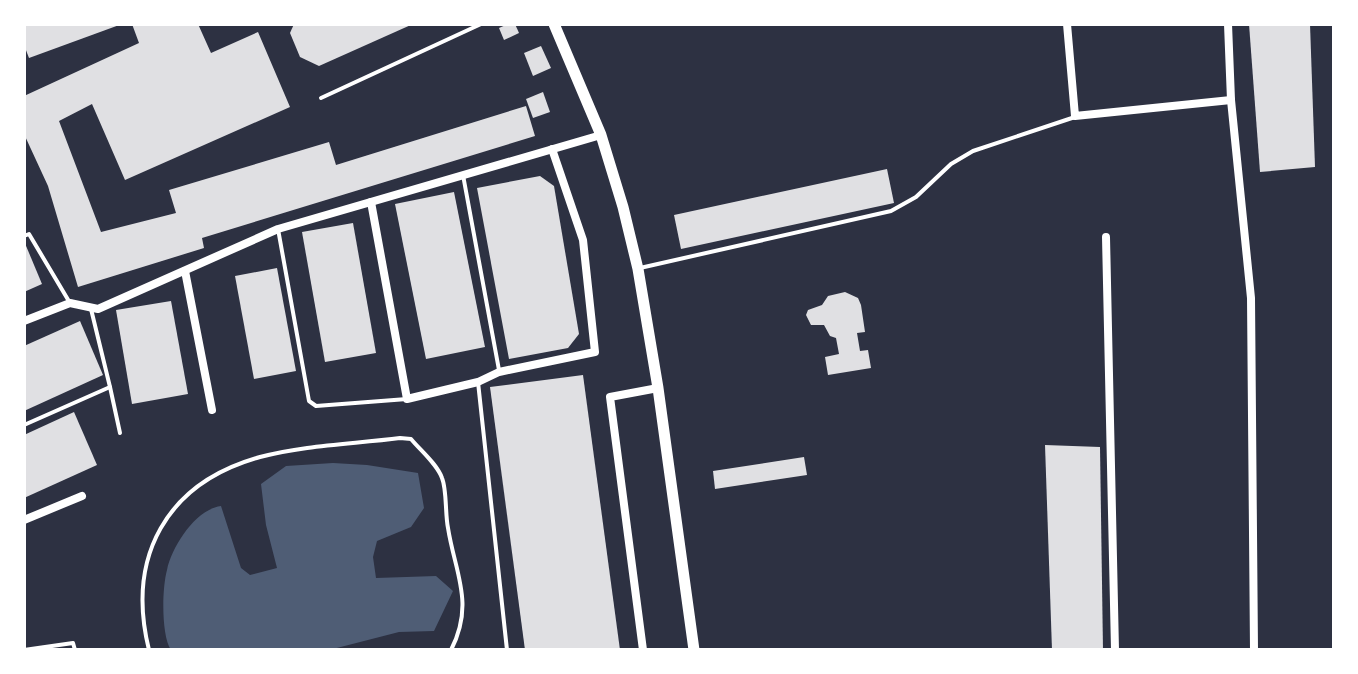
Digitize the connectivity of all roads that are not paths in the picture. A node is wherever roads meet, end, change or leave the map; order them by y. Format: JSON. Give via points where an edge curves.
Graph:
{"nodes":[{"id":1,"x":481,"y":24,"type":"edge"},
{"id":2,"x":554,"y":24,"type":"edge"},
{"id":3,"x":1067,"y":24,"type":"edge"},
{"id":4,"x":1228,"y":24,"type":"edge"},
{"id":5,"x":321,"y":98,"type":"dead end"},
{"id":6,"x":1231,"y":100,"type":"junction"},
{"id":7,"x":1075,"y":116,"type":"junction"},
{"id":8,"x":601,"y":135,"type":"junction"},
{"id":9,"x":552,"y":149,"type":"junction"},
{"id":10,"x":463,"y":175,"type":"junction"},
{"id":11,"x":371,"y":202,"type":"junction"},
{"id":12,"x":278,"y":229,"type":"junction"},
{"id":13,"x":24,"y":236,"type":"edge"},
{"id":14,"x":1106,"y":237,"type":"dead end"},
{"id":15,"x":638,"y":269,"type":"junction"},
{"id":16,"x":185,"y":271,"type":"junction"},
{"id":17,"x":70,"y":303,"type":"junction"},
{"id":18,"x":90,"y":307,"type":"junction"},
{"id":19,"x":24,"y":321,"type":"edge"},
{"id":20,"x":499,"y":372,"type":"junction"},
{"id":21,"x":478,"y":382,"type":"junction"},
{"id":22,"x":110,"y":387,"type":"junction"},
{"id":23,"x":658,"y":388,"type":"junction"},
{"id":24,"x":407,"y":399,"type":"junction"},
{"id":25,"x":212,"y":410,"type":"dead end"},
{"id":26,"x":24,"y":425,"type":"edge"},
{"id":27,"x":120,"y":433,"type":"dead end"},
{"id":28,"x":82,"y":496,"type":"dead end"},
{"id":29,"x":24,"y":520,"type":"edge"},
{"id":30,"x":24,"y":650,"type":"edge"},
{"id":31,"x":75,"y":650,"type":"edge"},
{"id":32,"x":507,"y":650,"type":"edge"},
{"id":33,"x":643,"y":650,"type":"edge"},
{"id":34,"x":694,"y":650,"type":"edge"},
{"id":35,"x":1115,"y":650,"type":"edge"},
{"id":36,"x":1254,"y":650,"type":"edge"}],
"edges":[{"from":1,"to":5,"type":"lane"},
{"from":2,"to":8,"type":"street"},
{"from":3,"to":7,"type":"street"},
{"from":4,"to":6,"type":"street"},
{"from":6,"to":7,"type":"street"},
{"from":6,"to":36,"type":"street","via":[[1251,298]]},
{"from":7,"to":15,"type":"lane","via":[[973,151],[891,211]]},
{"from":8,"to":9,"type":"street"},
{"from":8,"to":15,"type":"street"},
{"from":9,"to":10,"type":"street"},
{"from":9,"to":20,"type":"street","via":[[583,240],[595,352]]},
{"from":10,"to":11,"type":"street"},
{"from":10,"to":20,"type":"lane"},
{"from":11,"to":12,"type":"street"},
{"from":11,"to":24,"type":"street"},
{"from":12,"to":16,"type":"street"},
{"from":12,"to":24,"type":"lane","via":[[309,401],[316,406]]},
{"from":13,"to":17,"type":"lane","via":[[29,234]]},
{"from":14,"to":35,"type":"street"},
{"from":15,"to":23,"type":"street"},
{"from":16,"to":18,"type":"street","via":[[98,309]]},
{"from":16,"to":25,"type":"street"},
{"from":17,"to":18,"type":"street"},
{"from":17,"to":19,"type":"street"},
{"from":18,"to":22,"type":"lane"},
{"from":20,"to":21,"type":"street"},
{"from":21,"to":24,"type":"street"},
{"from":21,"to":32,"type":"lane"},
{"from":22,"to":26,"type":"lane"},
{"from":22,"to":27,"type":"lane"},
{"from":23,"to":33,"type":"street","via":[[610,397]]},
{"from":23,"to":34,"type":"street"},
{"from":28,"to":29,"type":"street"},
{"from":30,"to":31,"type":"lane","via":[[73,643]]}]}
